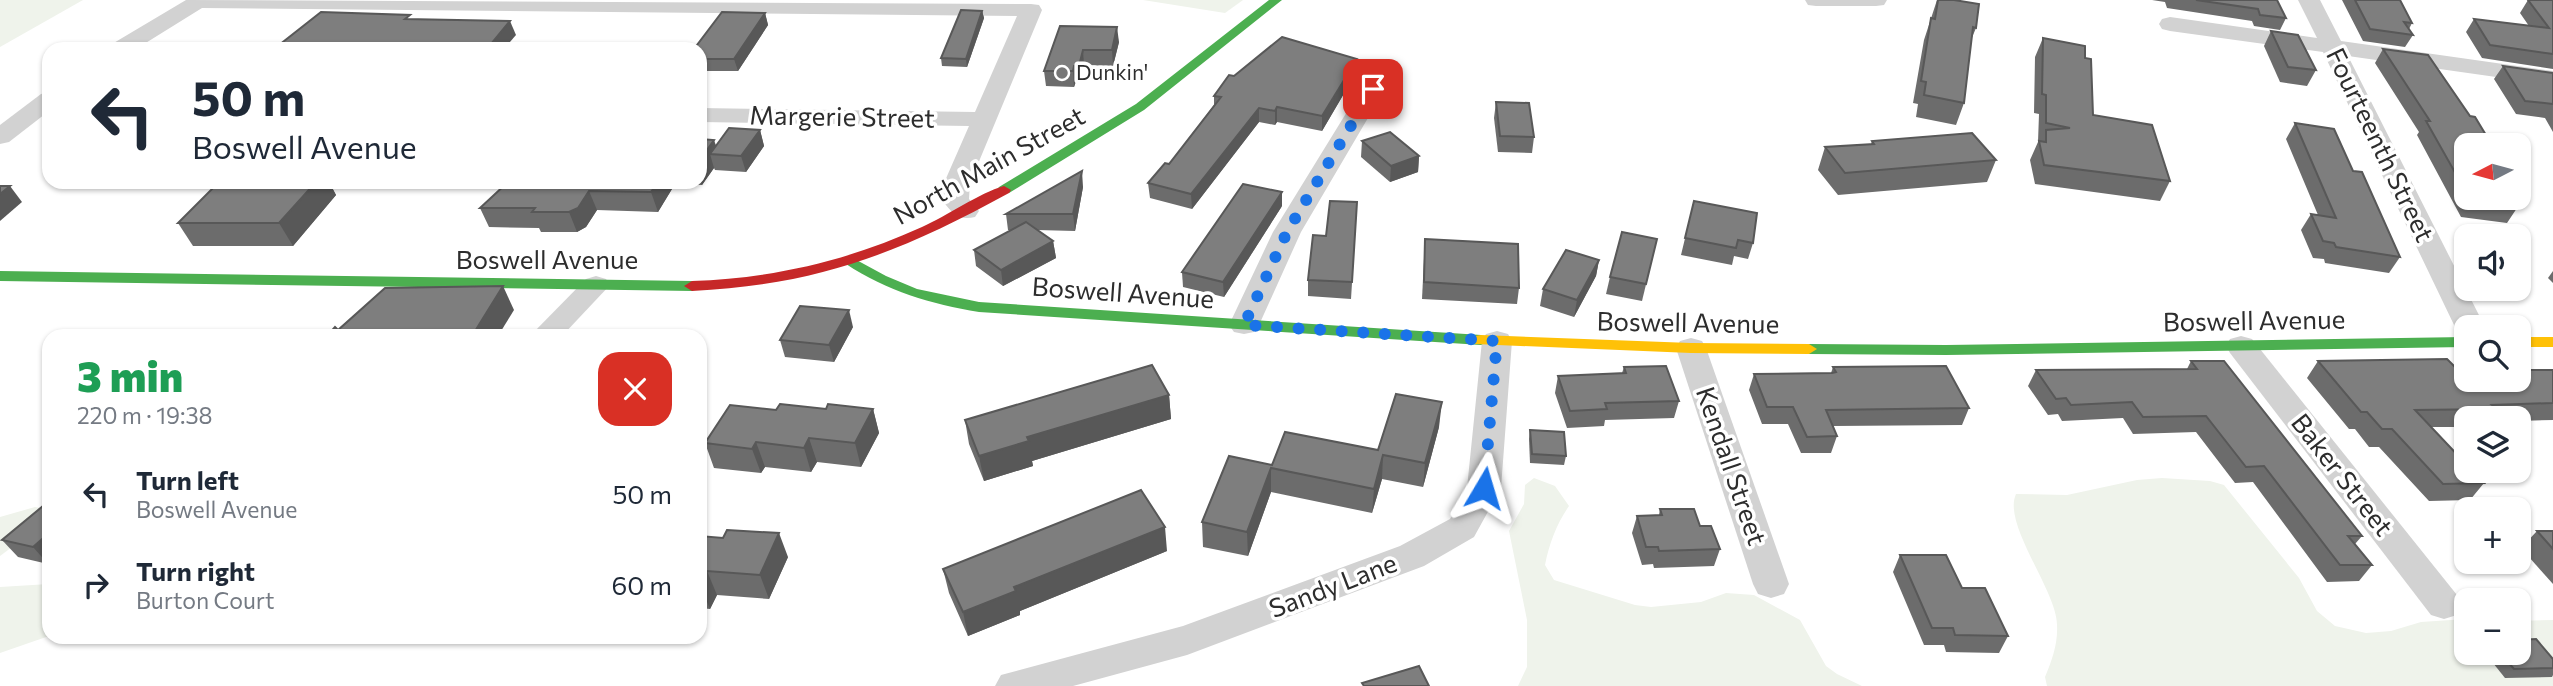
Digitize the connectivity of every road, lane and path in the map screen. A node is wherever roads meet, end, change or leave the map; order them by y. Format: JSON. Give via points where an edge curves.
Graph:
{"nodes":[{"id":1,"x":1276,"y":0,"type":"edge"},
{"id":2,"x":1816,"y":0,"type":"edge"},
{"id":3,"x":1876,"y":0,"type":"edge"},
{"id":4,"x":2309,"y":0,"type":"edge"},
{"id":5,"x":200,"y":1,"type":"edge"},
{"id":6,"x":409,"y":2,"type":"edge"},
{"id":7,"x":645,"y":3,"type":"edge"},
{"id":8,"x":2170,"y":24,"type":"dead end"},
{"id":9,"x":132,"y":42,"type":"edge"},
{"id":10,"x":2332,"y":47,"type":"junction"},
{"id":11,"x":2553,"y":78,"type":"edge"},
{"id":12,"x":1373,"y":89,"type":"dead end"},
{"id":13,"x":42,"y":106,"type":"edge"},
{"id":14,"x":707,"y":115,"type":"edge"},
{"id":15,"x":984,"y":119,"type":"junction"},
{"id":16,"x":0,"y":137,"type":"edge"},
{"id":17,"x":966,"y":211,"type":"junction"},
{"id":18,"x":851,"y":261,"type":"junction"},
{"id":19,"x":0,"y":276,"type":"edge"},
{"id":20,"x":596,"y":285,"type":"junction"},
{"id":21,"x":2464,"y":315,"type":"edge"},
{"id":22,"x":1244,"y":325,"type":"junction"},
{"id":23,"x":552,"y":329,"type":"edge"},
{"id":24,"x":1497,"y":341,"type":"junction"},
{"id":25,"x":2454,"y":342,"type":"edge"},
{"id":26,"x":2531,"y":342,"type":"edge"},
{"id":27,"x":2553,"y":342,"type":"edge"},
{"id":28,"x":2241,"y":346,"type":"junction"},
{"id":29,"x":1691,"y":348,"type":"junction"},
{"id":30,"x":1771,"y":584,"type":"dead end"},
{"id":31,"x":2444,"y":605,"type":"dead end"},
{"id":32,"x":1014,"y":686,"type":"edge"}],
"edges":[{"from":1,"to":17,"type":"street","name":"North Main Street","via":[[1125,118]]},
{"from":2,"to":3,"type":"street"},
{"from":4,"to":10,"type":"street","name":"Fourteenth Street"},
{"from":5,"to":6,"type":"street"},
{"from":5,"to":9,"type":"street"},
{"from":6,"to":7,"type":"street"},
{"from":7,"to":15,"type":"street","via":[[1031,10]]},
{"from":8,"to":10,"type":"street"},
{"from":10,"to":11,"type":"street"},
{"from":10,"to":21,"type":"street","name":"Fourteenth Street"},
{"from":12,"to":22,"type":"street","via":[[1287,232]]},
{"from":13,"to":16,"type":"street"},
{"from":14,"to":15,"type":"street","name":"Margerie Street"},
{"from":15,"to":17,"type":"street","via":[[955,190],[958,205]]},
{"from":17,"to":18,"type":"street","name":"North Main Street","via":[[918,236]]},
{"from":18,"to":20,"type":"street","name":"Boswell Avenue","via":[[758,283]]},
{"from":18,"to":22,"type":"street","name":"Boswell Avenue","via":[[894,288],[967,306]]},
{"from":19,"to":20,"type":"street","name":"Boswell Avenue"},
{"from":20,"to":23,"type":"street"},
{"from":22,"to":24,"type":"street","name":"Boswell Avenue"},
{"from":24,"to":29,"type":"street","name":"Boswell Avenue"},
{"from":24,"to":32,"type":"street","name":"Sandy Lane","via":[[1484,488],[1462,528],[1412,556],[1187,640]]},
{"from":25,"to":28,"type":"street","name":"Boswell Avenue"},
{"from":26,"to":27,"type":"street"},
{"from":28,"to":29,"type":"street","name":"Boswell Avenue"},
{"from":28,"to":31,"type":"street","name":"Baker Street"},
{"from":29,"to":30,"type":"street","name":"Kendall Street"}]}
